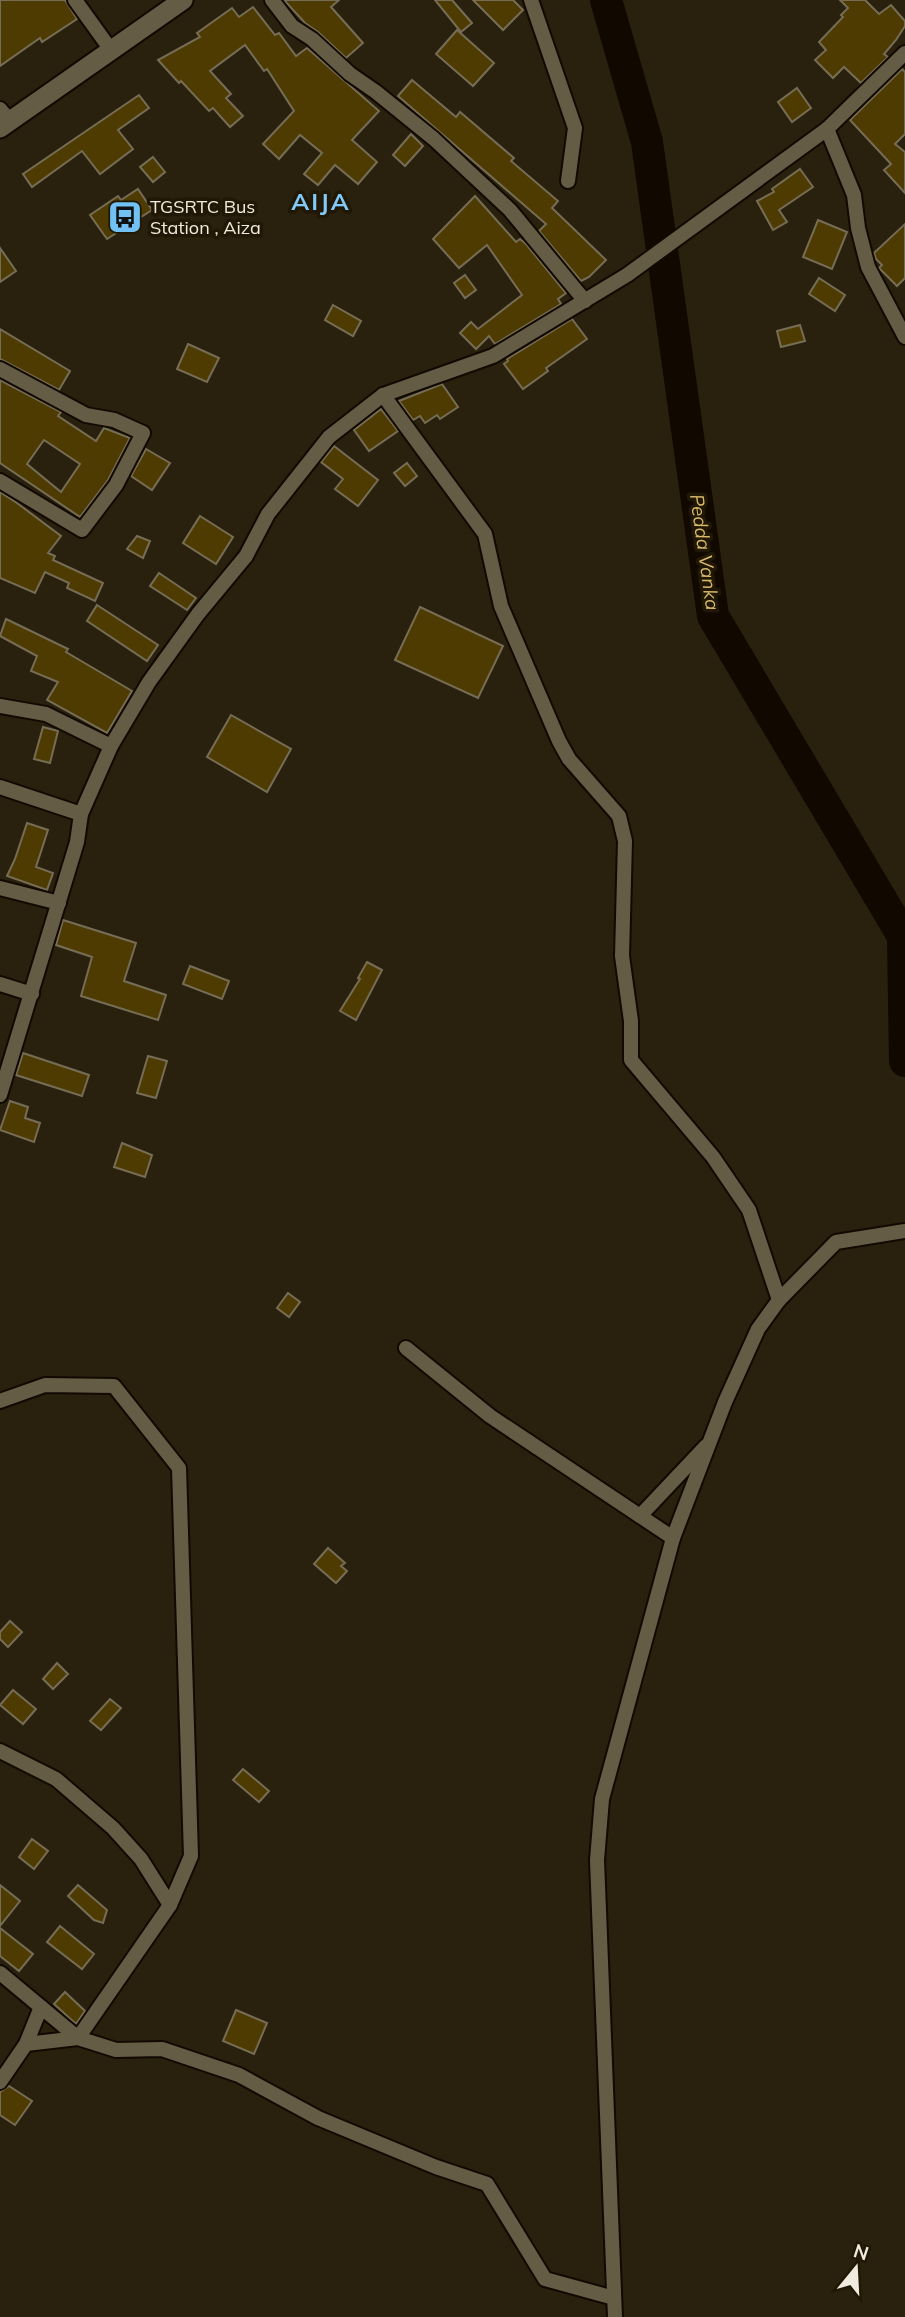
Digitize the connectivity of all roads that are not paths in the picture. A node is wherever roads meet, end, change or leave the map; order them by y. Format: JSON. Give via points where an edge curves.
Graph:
{"nodes":[{"id":1,"x":75,"y":0,"type":"edge"},
{"id":2,"x":183,"y":0,"type":"edge"},
{"id":3,"x":272,"y":0,"type":"edge"},
{"id":4,"x":531,"y":0,"type":"edge"},
{"id":5,"x":111,"y":50,"type":"junction"},
{"id":6,"x":905,"y":53,"type":"edge"},
{"id":7,"x":3,"y":119,"type":"edge"},
{"id":8,"x":827,"y":129,"type":"junction"},
{"id":9,"x":568,"y":181,"type":"dead end"},
{"id":10,"x":585,"y":300,"type":"junction"},
{"id":11,"x":905,"y":337,"type":"edge"},
{"id":12,"x":0,"y":369,"type":"edge"},
{"id":13,"x":383,"y":395,"type":"junction"},
{"id":14,"x":0,"y":481,"type":"edge"},
{"id":15,"x":0,"y":706,"type":"edge"},
{"id":16,"x":111,"y":746,"type":"junction"},
{"id":17,"x":0,"y":787,"type":"edge"},
{"id":18,"x":81,"y":814,"type":"junction"},
{"id":19,"x":0,"y":888,"type":"edge"},
{"id":20,"x":59,"y":903,"type":"junction"},
{"id":21,"x":0,"y":984,"type":"edge"},
{"id":22,"x":32,"y":994,"type":"junction"},
{"id":23,"x":0,"y":1091,"type":"edge"},
{"id":24,"x":905,"y":1231,"type":"edge"},
{"id":25,"x":779,"y":1300,"type":"junction"},
{"id":26,"x":406,"y":1348,"type":"dead end"},
{"id":27,"x":0,"y":1401,"type":"edge"},
{"id":28,"x":712,"y":1440,"type":"junction"},
{"id":29,"x":640,"y":1516,"type":"junction"},
{"id":30,"x":673,"y":1538,"type":"junction"},
{"id":31,"x":0,"y":1751,"type":"edge"},
{"id":32,"x":170,"y":1905,"type":"junction"},
{"id":33,"x":0,"y":1973,"type":"edge"},
{"id":34,"x":41,"y":2007,"type":"junction"},
{"id":35,"x":78,"y":2038,"type":"junction"},
{"id":36,"x":26,"y":2044,"type":"junction"},
{"id":37,"x":0,"y":2082,"type":"edge"},
{"id":38,"x":614,"y":2298,"type":"junction"},
{"id":39,"x":615,"y":2317,"type":"edge"}],
"edges":[{"from":1,"to":5,"type":"street"},
{"from":2,"to":5,"type":"main road"},
{"from":3,"to":10,"type":"street","via":[[292,26],[435,139],[510,210]]},
{"from":4,"to":9,"type":"street","via":[[575,128]]},
{"from":5,"to":7,"type":"main road"},
{"from":6,"to":8,"type":"street"},
{"from":8,"to":10,"type":"street","via":[[627,275]]},
{"from":8,"to":11,"type":"street","via":[[854,195],[868,267]]},
{"from":10,"to":13,"type":"street","via":[[493,356]]},
{"from":12,"to":14,"type":"street","via":[[86,415],[114,420],[143,433],[116,485],[82,530]]},
{"from":13,"to":16,"type":"street","via":[[329,437],[268,514],[246,556],[149,682]]},
{"from":13,"to":25,"type":"street","via":[[485,534],[501,606],[559,741],[619,816],[625,841],[622,956],[631,1060],[713,1157],[749,1210]]},
{"from":15,"to":16,"type":"street","via":[[46,714]]},
{"from":16,"to":18,"type":"street"},
{"from":17,"to":18,"type":"street"},
{"from":18,"to":20,"type":"street"},
{"from":19,"to":20,"type":"street"},
{"from":20,"to":22,"type":"street"},
{"from":21,"to":22,"type":"street"},
{"from":22,"to":23,"type":"street"},
{"from":24,"to":25,"type":"street","via":[[836,1242]]},
{"from":25,"to":28,"type":"street","via":[[758,1329]]},
{"from":26,"to":29,"type":"street","via":[[490,1416]]},
{"from":27,"to":32,"type":"street","via":[[46,1385],[114,1386],[178,1468],[191,1856]]},
{"from":28,"to":29,"type":"street"},
{"from":28,"to":30,"type":"street"},
{"from":29,"to":30,"type":"street"},
{"from":30,"to":38,"type":"street","via":[[602,1800],[597,1860]]},
{"from":31,"to":32,"type":"street","via":[[56,1779],[113,1828],[141,1859]]},
{"from":32,"to":35,"type":"street"},
{"from":33,"to":34,"type":"street"},
{"from":34,"to":35,"type":"street"},
{"from":34,"to":36,"type":"street"},
{"from":35,"to":36,"type":"street"},
{"from":35,"to":38,"type":"street","via":[[116,2050],[162,2049],[239,2075],[318,2118],[487,2183],[545,2279]]},
{"from":36,"to":37,"type":"street"},
{"from":38,"to":39,"type":"street"}]}
